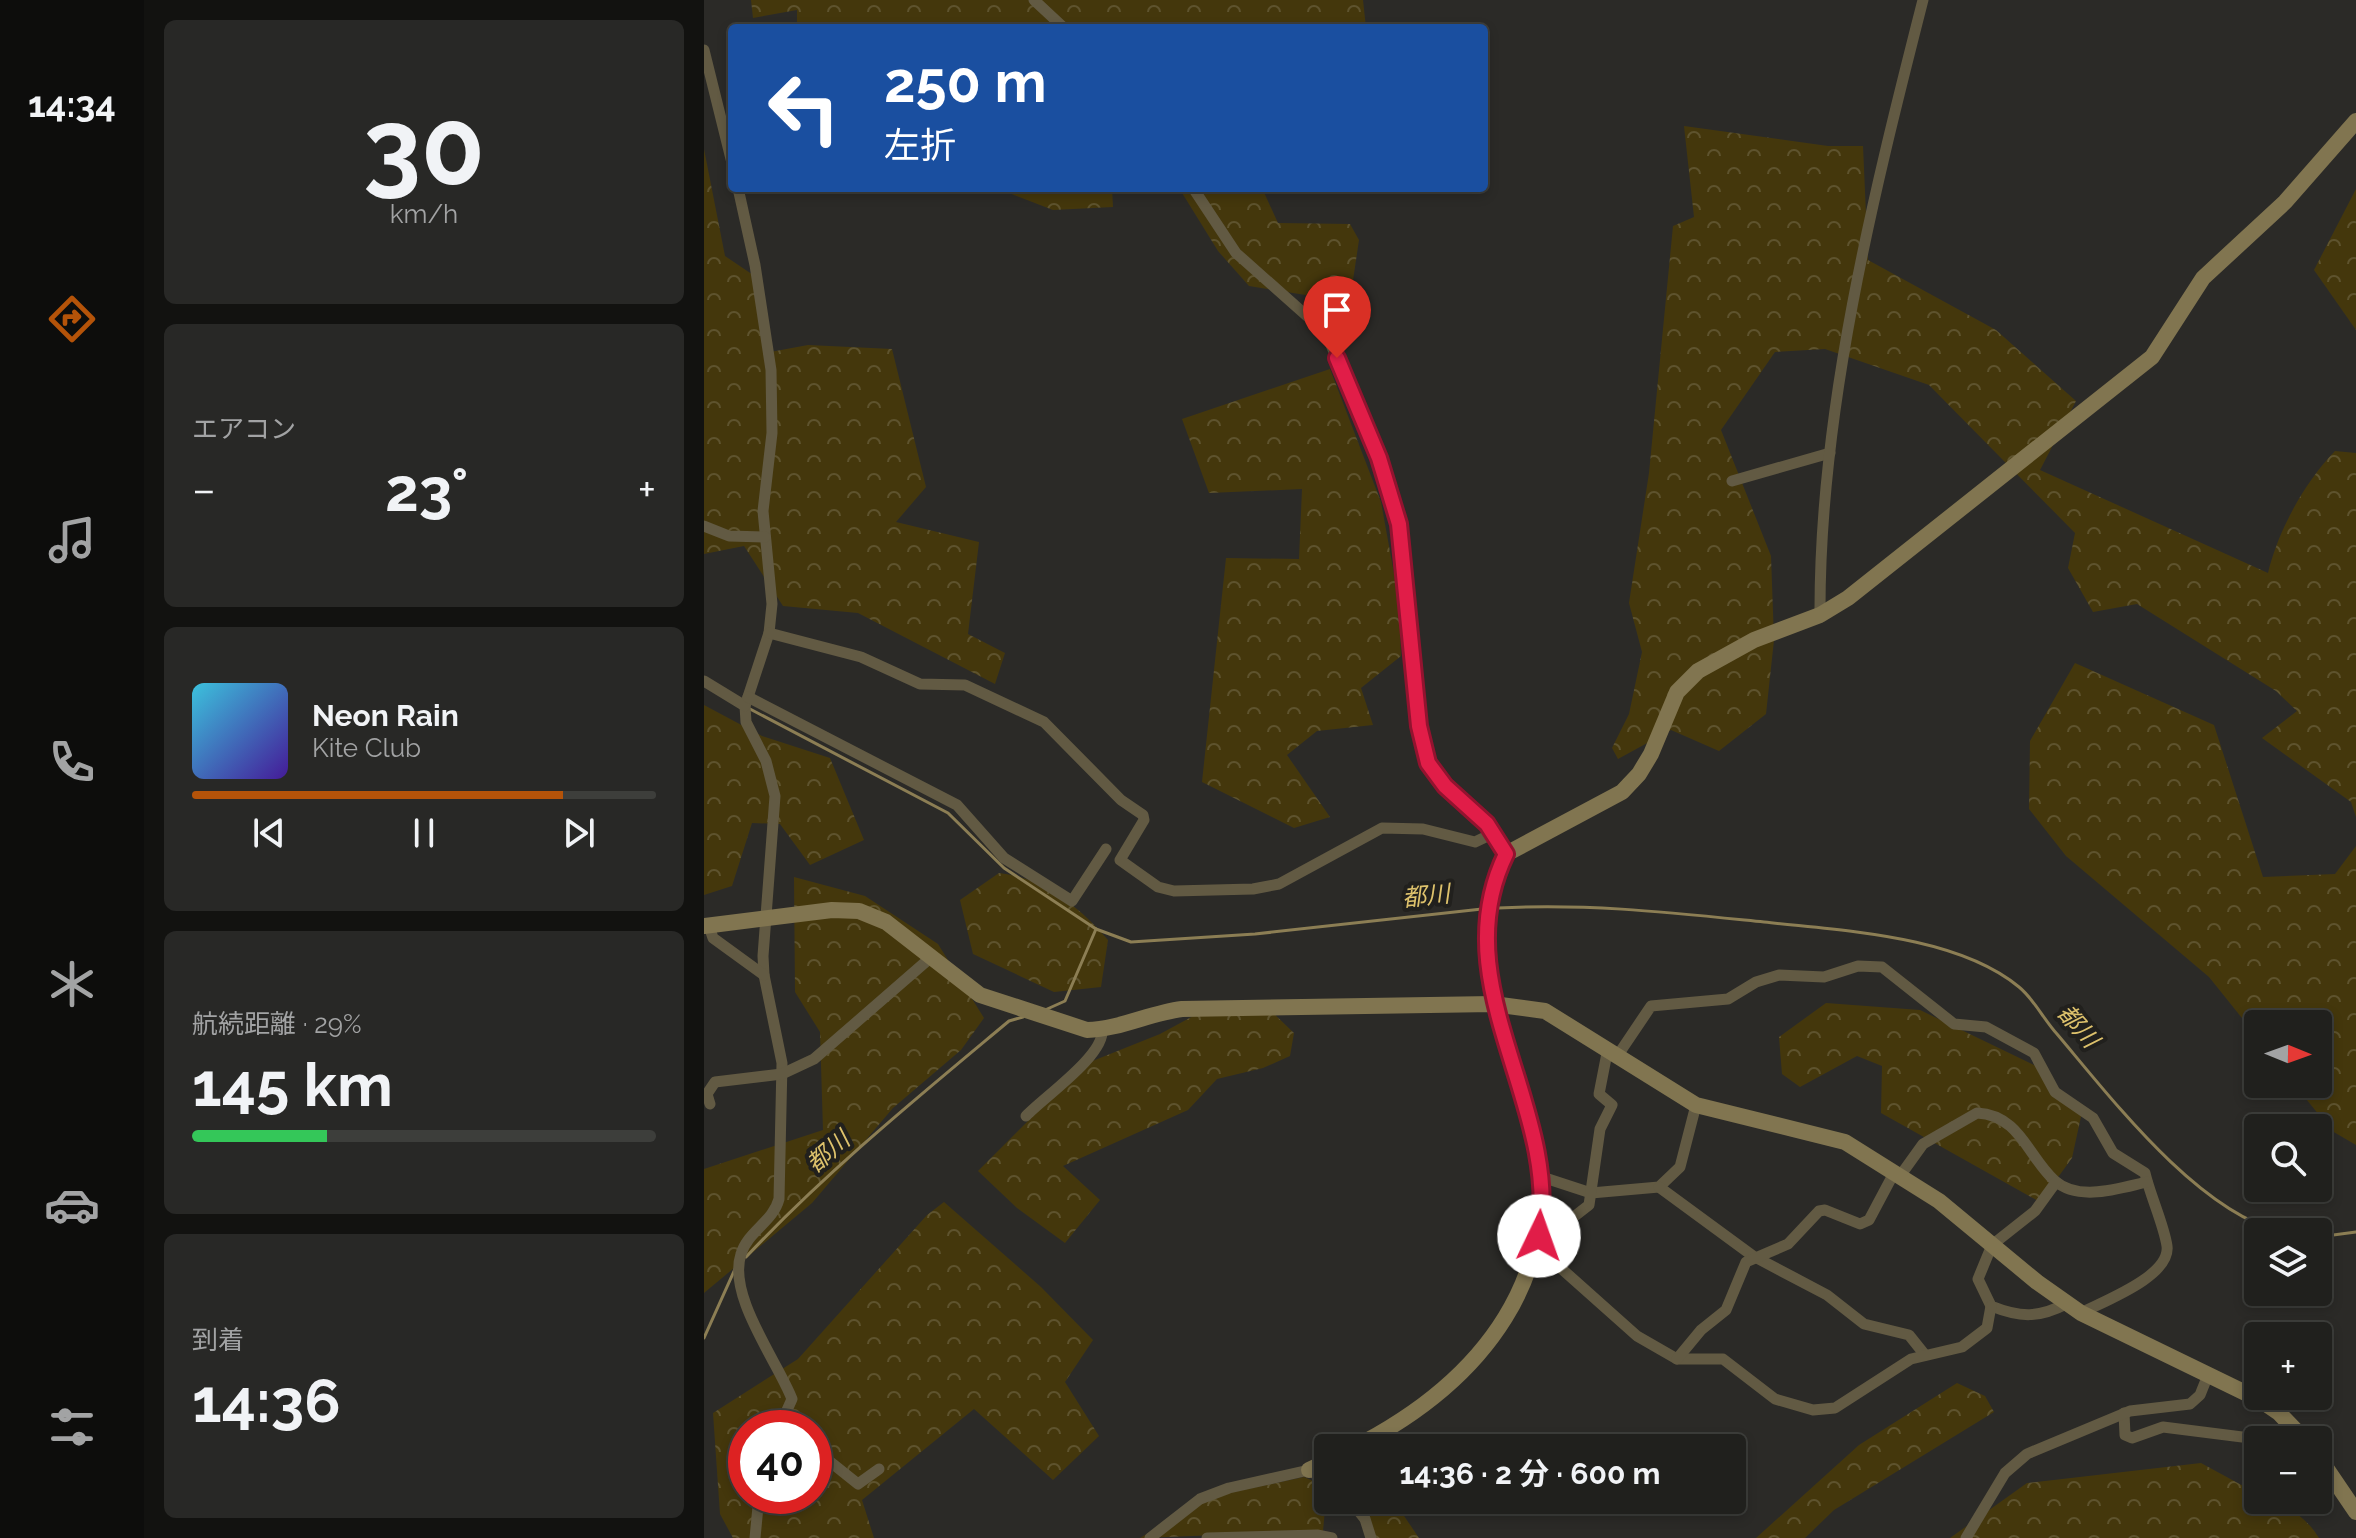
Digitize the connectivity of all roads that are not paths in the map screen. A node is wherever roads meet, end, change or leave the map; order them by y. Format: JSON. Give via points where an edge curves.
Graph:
{"nodes":[{"id":1,"x":1034,"y":0,"type":"edge"},
{"id":2,"x":1923,"y":0,"type":"edge"},
{"id":3,"x":1060,"y":24,"type":"edge"},
{"id":4,"x":704,"y":50,"type":"edge"},
{"id":5,"x":2356,"y":121,"type":"edge"},
{"id":6,"x":728,"y":147,"type":"edge"},
{"id":7,"x":739,"y":192,"type":"edge"},
{"id":8,"x":1196,"y":192,"type":"edge"},
{"id":9,"x":1830,"y":453,"type":"junction"},
{"id":10,"x":1732,"y":481,"type":"dead end"},
{"id":11,"x":704,"y":526,"type":"edge"},
{"id":12,"x":765,"y":537,"type":"junction"},
{"id":13,"x":1820,"y":615,"type":"junction"},
{"id":14,"x":769,"y":633,"type":"junction"},
{"id":15,"x":704,"y":681,"type":"edge"},
{"id":16,"x":747,"y":701,"type":"junction"},
{"id":17,"x":1494,"y":833,"type":"junction"},
{"id":18,"x":1106,"y":849,"type":"dead end"},
{"id":19,"x":1506,"y":854,"type":"junction"},
{"id":20,"x":765,"y":919,"type":"junction"},
{"id":21,"x":707,"y":926,"type":"edge"},
{"id":22,"x":929,"y":959,"type":"junction"},
{"id":23,"x":764,"y":975,"type":"junction"},
{"id":24,"x":1493,"y":1004,"type":"junction"},
{"id":25,"x":1102,"y":1030,"type":"junction"},
{"id":26,"x":1613,"y":1051,"type":"junction"},
{"id":27,"x":782,"y":1074,"type":"junction"},
{"id":28,"x":710,"y":1104,"type":"dead end"},
{"id":29,"x":1696,"y":1105,"type":"junction"},
{"id":30,"x":1026,"y":1116,"type":"dead end"},
{"id":31,"x":1897,"y":1175,"type":"junction"},
{"id":32,"x":1539,"y":1176,"type":"junction"},
{"id":33,"x":2056,"y":1182,"type":"junction"},
{"id":34,"x":2147,"y":1182,"type":"junction"},
{"id":35,"x":1659,"y":1187,"type":"junction"},
{"id":36,"x":1591,"y":1193,"type":"junction"},
{"id":37,"x":1537,"y":1241,"type":"junction"},
{"id":38,"x":1992,"y":1245,"type":"junction"},
{"id":39,"x":1753,"y":1256,"type":"junction"},
{"id":40,"x":1991,"y":1306,"type":"junction"},
{"id":41,"x":2075,"y":1308,"type":"junction"},
{"id":42,"x":1925,"y":1355,"type":"junction"},
{"id":43,"x":1677,"y":1359,"type":"junction"},
{"id":44,"x":2208,"y":1375,"type":"junction"},
{"id":45,"x":787,"y":1410,"type":"edge"},
{"id":46,"x":2124,"y":1413,"type":"junction"},
{"id":47,"x":2290,"y":1426,"type":"edge"},
{"id":48,"x":1381,"y":1434,"type":"edge"},
{"id":49,"x":2244,"y":1437,"type":"edge"},
{"id":50,"x":832,"y":1463,"type":"edge"},
{"id":51,"x":1314,"y":1468,"type":"edge"},
{"id":52,"x":879,"y":1469,"type":"dead end"},
{"id":53,"x":1309,"y":1470,"type":"junction"},
{"id":54,"x":2332,"y":1471,"type":"edge"},
{"id":55,"x":1314,"y":1473,"type":"edge"},
{"id":56,"x":2351,"y":1492,"type":"edge"},
{"id":57,"x":2356,"y":1512,"type":"edge"},
{"id":58,"x":757,"y":1514,"type":"edge"},
{"id":59,"x":1361,"y":1514,"type":"edge"},
{"id":60,"x":755,"y":1538,"type":"edge"},
{"id":61,"x":1150,"y":1538,"type":"edge"},
{"id":62,"x":1207,"y":1538,"type":"edge"},
{"id":63,"x":1332,"y":1538,"type":"edge"},
{"id":64,"x":1371,"y":1538,"type":"edge"},
{"id":65,"x":1966,"y":1538,"type":"edge"}],
"edges":[{"from":1,"to":3,"type":"street"},
{"from":2,"to":9,"type":"street","via":[[1860,265]]},
{"from":4,"to":6,"type":"street"},
{"from":5,"to":13,"type":"street","via":[[2285,202],[2203,278],[2152,357]]},
{"from":7,"to":12,"type":"street","via":[[771,370]]},
{"from":8,"to":17,"type":"street","via":[[1236,253],[1326,333],[1379,458],[1399,524],[1428,763]]},
{"from":9,"to":10,"type":"street"},
{"from":9,"to":13,"type":"street"},
{"from":11,"to":12,"type":"street","via":[[729,536]]},
{"from":12,"to":14,"type":"street","via":[[772,604]]},
{"from":13,"to":19,"type":"street","via":[[1754,640],[1698,671],[1677,692],[1651,754],[1622,792]]},
{"from":14,"to":16,"type":"street"},
{"from":14,"to":17,"type":"street","via":[[861,657],[920,684],[965,685],[1044,722],[1121,800],[1143,815],[1120,860],[1158,887],[1174,891],[1279,884],[1382,828],[1423,829],[1475,842]]},
{"from":15,"to":16,"type":"street"},
{"from":16,"to":18,"type":"street","via":[[957,805],[1004,858],[1072,901]]},
{"from":16,"to":20,"type":"street","via":[[746,722],[766,761],[775,796]]},
{"from":17,"to":19,"type":"street"},
{"from":19,"to":24,"type":"street","via":[[1487,917]]},
{"from":20,"to":21,"type":"street"},
{"from":20,"to":22,"type":"street","via":[[859,911],[886,922]]},
{"from":20,"to":23,"type":"street"},
{"from":21,"to":23,"type":"street","via":[[713,938]]},
{"from":22,"to":25,"type":"street","via":[[994,1001],[1067,1026]]},
{"from":22,"to":27,"type":"street","via":[[814,1059]]},
{"from":23,"to":27,"type":"street"},
{"from":24,"to":25,"type":"street","via":[[1182,1009]]},
{"from":24,"to":26,"type":"street","via":[[1545,1011]]},
{"from":24,"to":32,"type":"street","via":[[1530,1120]]},
{"from":25,"to":30,"type":"street","via":[[1091,1058]]},
{"from":26,"to":29,"type":"street"},
{"from":26,"to":34,"type":"street","via":[[1651,1006],[1728,999],[1779,975],[1824,977],[1858,966],[1882,967],[1954,1024],[1986,1027],[2034,1053],[2055,1092],[2093,1118],[2113,1153],[2145,1173]]},
{"from":26,"to":36,"type":"street","via":[[1599,1094],[1612,1105],[1600,1129]]},
{"from":27,"to":28,"type":"street","via":[[715,1082],[707,1094]]},
{"from":27,"to":45,"type":"street","via":[[779,1199],[771,1218],[758,1227],[739,1257],[753,1324],[792,1399]]},
{"from":29,"to":31,"type":"street","via":[[1845,1142]]},
{"from":29,"to":35,"type":"street","via":[[1680,1167]]},
{"from":31,"to":33,"type":"street","via":[[1923,1144],[1977,1113],[2017,1130]]},
{"from":31,"to":38,"type":"street"},
{"from":31,"to":39,"type":"street","via":[[1869,1220],[1860,1224],[1819,1211],[1788,1244]]},
{"from":32,"to":36,"type":"street"},
{"from":32,"to":37,"type":"street"},
{"from":33,"to":34,"type":"street","via":[[2101,1192]]},
{"from":33,"to":38,"type":"street","via":[[2035,1211]]},
{"from":34,"to":41,"type":"street","via":[[2167,1243],[2165,1257],[2152,1277]]},
{"from":35,"to":36,"type":"street"},
{"from":35,"to":39,"type":"street"},
{"from":36,"to":37,"type":"street","via":[[1578,1217]]},
{"from":37,"to":43,"type":"street","via":[[1622,1324]]},
{"from":37,"to":48,"type":"street","via":[[1509,1314],[1483,1352]]},
{"from":38,"to":40,"type":"street","via":[[1978,1279]]},
{"from":38,"to":41,"type":"street"},
{"from":39,"to":42,"type":"street","via":[[1827,1295],[1864,1324],[1909,1335]]},
{"from":39,"to":43,"type":"street","via":[[1740,1269],[1726,1310]]},
{"from":40,"to":41,"type":"street","via":[[2025,1317]]},
{"from":40,"to":42,"type":"street","via":[[1987,1328],[1978,1337],[1950,1351]]},
{"from":41,"to":44,"type":"street"},
{"from":42,"to":43,"type":"street","via":[[1824,1411],[1775,1399],[1723,1359]]},
{"from":44,"to":46,"type":"street","via":[[2190,1404]]},
{"from":44,"to":47,"type":"street","via":[[2260,1400]]},
{"from":46,"to":49,"type":"street","via":[[2125,1435],[2132,1438],[2163,1427]]},
{"from":46,"to":65,"type":"street","via":[[2027,1454],[2005,1473]]},
{"from":50,"to":52,"type":"street","via":[[858,1484]]},
{"from":51,"to":53,"type":"street"},
{"from":53,"to":55,"type":"street"},
{"from":53,"to":61,"type":"street","via":[[1200,1499]]},
{"from":54,"to":56,"type":"street"},
{"from":56,"to":57,"type":"street"},
{"from":58,"to":60,"type":"street"},
{"from":59,"to":64,"type":"street"},
{"from":62,"to":63,"type":"street"}]}
